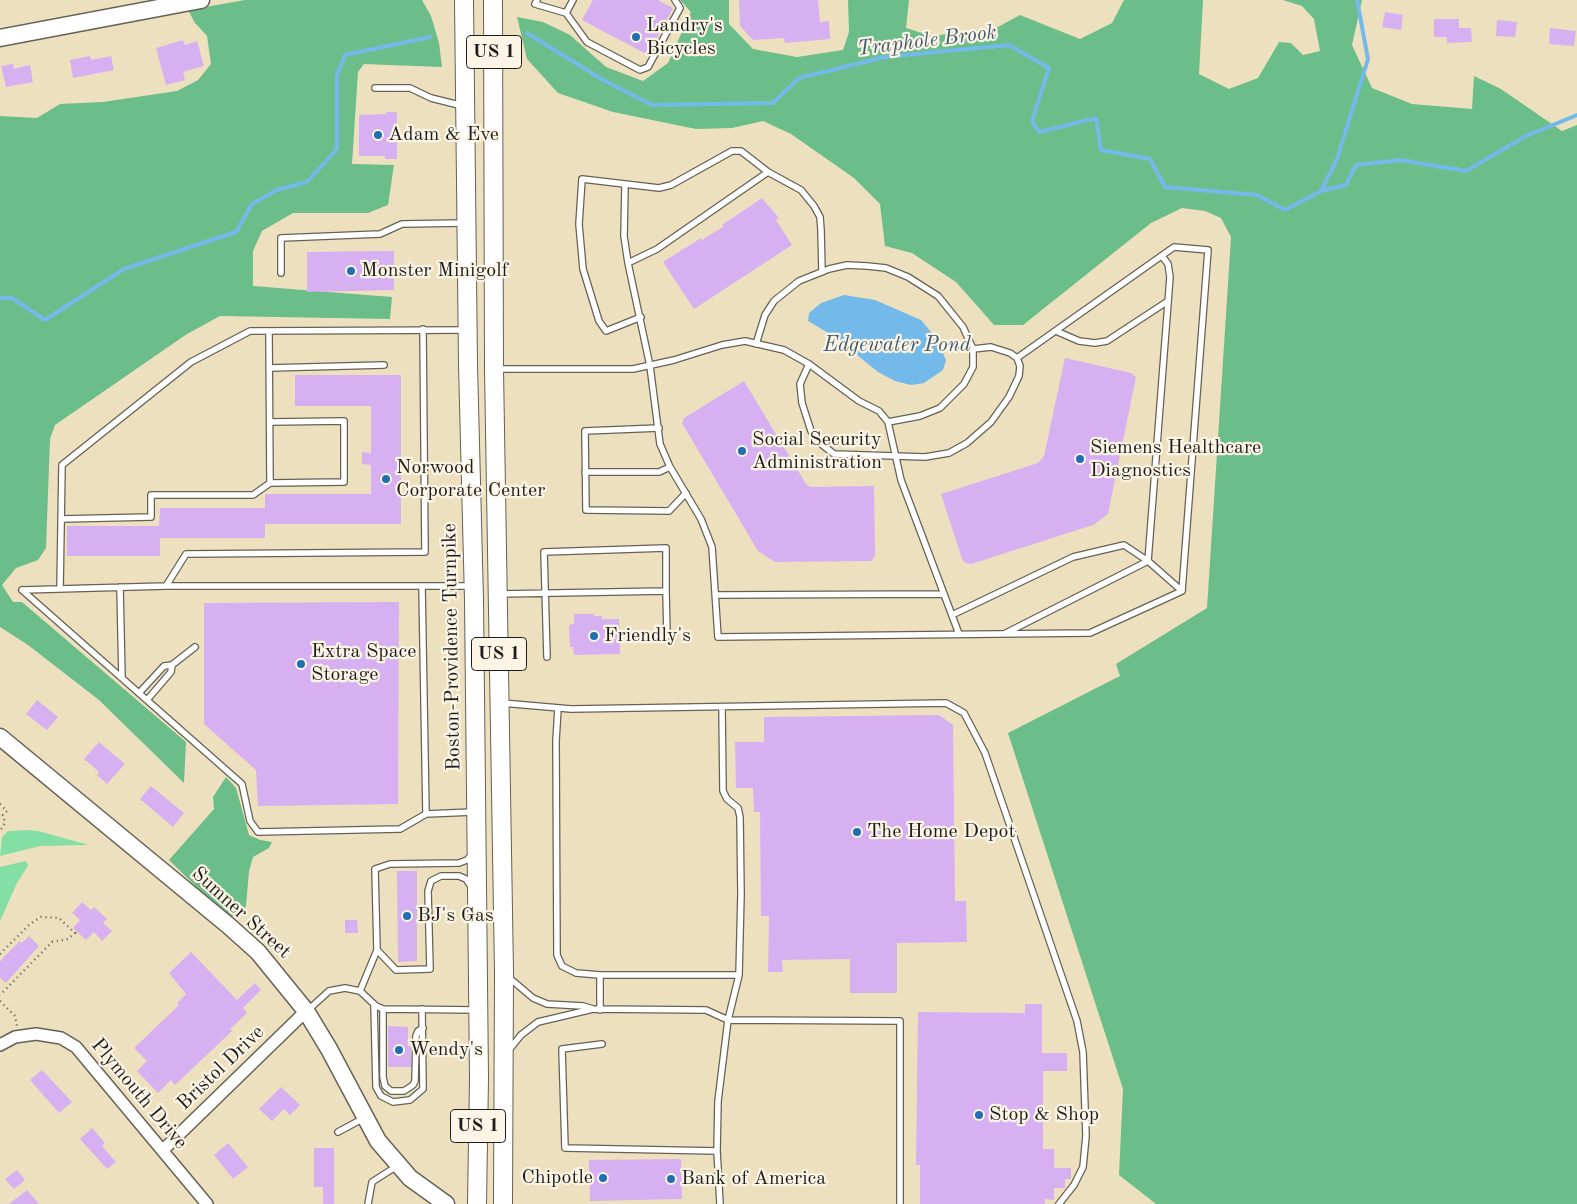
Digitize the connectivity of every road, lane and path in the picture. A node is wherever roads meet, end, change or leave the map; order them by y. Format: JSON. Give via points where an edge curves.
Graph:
{"nodes":[{"id":1,"x":201,"y":0,"type":"edge"},
{"id":2,"x":464,"y":0,"type":"edge"},
{"id":3,"x":493,"y":0,"type":"edge"},
{"id":4,"x":572,"y":0,"type":"edge"},
{"id":5,"x":675,"y":0,"type":"edge"},
{"id":6,"x":536,"y":2,"type":"edge"},
{"id":7,"x":566,"y":13,"type":"junction"},
{"id":8,"x":0,"y":38,"type":"edge"},
{"id":9,"x":375,"y":88,"type":"dead end"},
{"id":10,"x":466,"y":107,"type":"junction"},
{"id":11,"x":768,"y":172,"type":"junction"},
{"id":12,"x":625,"y":185,"type":"junction"},
{"id":13,"x":467,"y":223,"type":"junction"},
{"id":14,"x":1162,"y":256,"type":"junction"},
{"id":15,"x":628,"y":263,"type":"junction"},
{"id":16,"x":822,"y":272,"type":"junction"},
{"id":17,"x":281,"y":273,"type":"dead end"},
{"id":18,"x":1168,"y":301,"type":"junction"},
{"id":19,"x":641,"y":317,"type":"junction"},
{"id":20,"x":423,"y":329,"type":"junction"},
{"id":21,"x":269,"y":330,"type":"junction"},
{"id":22,"x":468,"y":330,"type":"junction"},
{"id":23,"x":1056,"y":331,"type":"junction"},
{"id":24,"x":756,"y":344,"type":"junction"},
{"id":25,"x":973,"y":349,"type":"junction"},
{"id":26,"x":1017,"y":358,"type":"junction"},
{"id":27,"x":809,"y":364,"type":"junction"},
{"id":28,"x":384,"y":365,"type":"dead end"},
{"id":29,"x":650,"y":366,"type":"junction"},
{"id":30,"x":270,"y":368,"type":"junction"},
{"id":31,"x":494,"y":369,"type":"junction"},
{"id":32,"x":270,"y":422,"type":"junction"},
{"id":33,"x":888,"y":422,"type":"junction"},
{"id":34,"x":659,"y":428,"type":"junction"},
{"id":35,"x":894,"y":457,"type":"junction"},
{"id":36,"x":670,"y":466,"type":"junction"},
{"id":37,"x":585,"y":472,"type":"junction"},
{"id":38,"x":270,"y":483,"type":"junction"},
{"id":39,"x":686,"y":493,"type":"junction"},
{"id":40,"x":61,"y":519,"type":"junction"},
{"id":41,"x":1148,"y":561,"type":"junction"},
{"id":42,"x":166,"y":586,"type":"junction"},
{"id":43,"x":422,"y":586,"type":"junction"},
{"id":44,"x":474,"y":586,"type":"junction"},
{"id":45,"x":120,"y":587,"type":"junction"},
{"id":46,"x":60,"y":589,"type":"junction"},
{"id":47,"x":666,"y":591,"type":"junction"},
{"id":48,"x":1182,"y":591,"type":"junction"},
{"id":49,"x":546,"y":593,"type":"junction"},
{"id":50,"x":498,"y":594,"type":"junction"},
{"id":51,"x":716,"y":594,"type":"junction"},
{"id":52,"x":944,"y":594,"type":"junction"},
{"id":53,"x":952,"y":615,"type":"junction"},
{"id":54,"x":959,"y":634,"type":"junction"},
{"id":55,"x":1005,"y":634,"type":"junction"},
{"id":56,"x":630,"y":637,"type":"dead end"},
{"id":57,"x":195,"y":646,"type":"dead end"},
{"id":58,"x":547,"y":658,"type":"dead end"},
{"id":59,"x":172,"y":665,"type":"junction"},
{"id":60,"x":122,"y":678,"type":"junction"},
{"id":61,"x":138,"y":693,"type":"junction"},
{"id":62,"x":147,"y":700,"type":"junction"},
{"id":63,"x":500,"y":703,"type":"junction"},
{"id":64,"x":722,"y":707,"type":"junction"},
{"id":65,"x":558,"y":708,"type":"junction"},
{"id":66,"x":0,"y":737,"type":"edge"},
{"id":67,"x":0,"y":804,"type":"edge"},
{"id":68,"x":476,"y":812,"type":"junction"},
{"id":69,"x":426,"y":814,"type":"junction"},
{"id":70,"x":0,"y":831,"type":"edge"},
{"id":71,"x":476,"y":847,"type":"junction"},
{"id":72,"x":477,"y":898,"type":"junction"},
{"id":73,"x":376,"y":950,"type":"junction"},
{"id":74,"x":0,"y":954,"type":"edge"},
{"id":75,"x":504,"y":972,"type":"junction"},
{"id":76,"x":600,"y":975,"type":"junction"},
{"id":77,"x":739,"y":975,"type":"junction"},
{"id":78,"x":360,"y":991,"type":"junction"},
{"id":79,"x":0,"y":995,"type":"edge"},
{"id":80,"x":0,"y":1001,"type":"edge"},
{"id":81,"x":374,"y":1005,"type":"junction"},
{"id":82,"x":383,"y":1009,"type":"junction"},
{"id":83,"x":422,"y":1009,"type":"junction"},
{"id":84,"x":593,"y":1009,"type":"junction"},
{"id":85,"x":477,"y":1010,"type":"junction"},
{"id":86,"x":600,"y":1010,"type":"junction"},
{"id":87,"x":306,"y":1011,"type":"junction"},
{"id":88,"x":728,"y":1020,"type":"junction"},
{"id":89,"x":422,"y":1028,"type":"junction"},
{"id":90,"x":20,"y":1036,"type":"junction"},
{"id":91,"x":602,"y":1044,"type":"dead end"},
{"id":92,"x":0,"y":1045,"type":"edge"},
{"id":93,"x":505,"y":1056,"type":"junction"},
{"id":94,"x":365,"y":1117,"type":"junction"},
{"id":95,"x":338,"y":1132,"type":"dead end"},
{"id":96,"x":162,"y":1150,"type":"junction"},
{"id":97,"x":717,"y":1151,"type":"junction"},
{"id":98,"x":398,"y":1166,"type":"junction"},
{"id":99,"x":207,"y":1204,"type":"edge"},
{"id":100,"x":368,"y":1204,"type":"edge"},
{"id":101,"x":446,"y":1204,"type":"edge"},
{"id":102,"x":477,"y":1204,"type":"edge"},
{"id":103,"x":504,"y":1204,"type":"edge"},
{"id":104,"x":720,"y":1204,"type":"edge"},
{"id":105,"x":900,"y":1204,"type":"edge"},
{"id":106,"x":1058,"y":1204,"type":"edge"}],
"edges":[{"from":1,"to":8,"type":"main road"},
{"from":2,"to":10,"type":"main road","name":"Boston-Providence Turnpike","number":"US 1"},
{"from":3,"to":31,"type":"main road","number":"US 1"},
{"from":4,"to":7,"type":"lane"},
{"from":5,"to":7,"type":"lane","via":[[680,8],[648,67],[640,70],[587,42]]},
{"from":6,"to":7,"type":"lane"},
{"from":9,"to":10,"type":"lane","via":[[410,88],[431,98]]},
{"from":10,"to":13,"type":"main road","name":"Boston-Providence Turnpike","number":"US 1"},
{"from":11,"to":12,"type":"lane","via":[[741,151],[732,151],[671,185],[659,188]]},
{"from":11,"to":15,"type":"lane","via":[[657,249]]},
{"from":11,"to":16,"type":"lane","via":[[801,190],[820,217]]},
{"from":12,"to":15,"type":"lane","via":[[624,236]]},
{"from":12,"to":19,"type":"lane","via":[[582,179],[579,224],[584,269],[599,321],[606,331]]},
{"from":13,"to":17,"type":"lane","via":[[402,224],[380,234],[281,238]]},
{"from":13,"to":22,"type":"main road","name":"Boston-Providence Turnpike","number":"US 1"},
{"from":14,"to":18,"type":"lane","via":[[1168,264],[1170,277]]},
{"from":14,"to":23,"type":"lane"},
{"from":14,"to":48,"type":"lane","via":[[1174,247],[1208,250]]},
{"from":15,"to":19,"type":"lane"},
{"from":16,"to":24,"type":"lane","via":[[799,281],[774,301],[765,315]]},
{"from":16,"to":25,"type":"lane","via":[[847,265],[867,266],[886,268],[908,277],[948,305]]},
{"from":18,"to":23,"type":"lane","via":[[1107,341],[1079,341]]},
{"from":18,"to":41,"type":"lane"},
{"from":19,"to":29,"type":"lane"},
{"from":20,"to":21,"type":"lane"},
{"from":20,"to":22,"type":"lane"},
{"from":20,"to":42,"type":"lane","via":[[425,552],[186,554]]},
{"from":21,"to":30,"type":"lane"},
{"from":21,"to":40,"type":"lane","via":[[250,331],[191,362],[62,465]]},
{"from":22,"to":44,"type":"main road","name":"Boston-Providence Turnpike","number":"US 1"},
{"from":23,"to":26,"type":"lane"},
{"from":24,"to":27,"type":"lane","via":[[784,350]]},
{"from":24,"to":29,"type":"lane","via":[[722,345]]},
{"from":25,"to":26,"type":"lane","via":[[1001,349]]},
{"from":25,"to":33,"type":"lane","via":[[973,367],[954,396],[940,408],[920,416]]},
{"from":26,"to":35,"type":"lane","via":[[1019,376],[1009,397],[991,422],[967,443],[950,453]]},
{"from":27,"to":33,"type":"lane","via":[[859,401],[879,411]]},
{"from":27,"to":35,"type":"lane","via":[[800,384],[802,403],[811,431],[820,443],[834,454]]},
{"from":28,"to":30,"type":"lane"},
{"from":29,"to":31,"type":"lane","via":[[633,369]]},
{"from":29,"to":34,"type":"lane"},
{"from":30,"to":32,"type":"lane"},
{"from":31,"to":50,"type":"main road","number":"US 1"},
{"from":32,"to":38,"type":"lane"},
{"from":32,"to":38,"type":"lane","via":[[344,421],[344,482]]},
{"from":33,"to":35,"type":"lane"},
{"from":34,"to":36,"type":"lane","via":[[660,444]]},
{"from":34,"to":37,"type":"lane","via":[[585,431]]},
{"from":35,"to":52,"type":"lane"},
{"from":36,"to":37,"type":"lane","via":[[658,472]]},
{"from":36,"to":39,"type":"lane"},
{"from":37,"to":39,"type":"lane","via":[[586,510],[668,511]]},
{"from":38,"to":40,"type":"lane","via":[[253,495],[151,496],[151,517]]},
{"from":39,"to":51,"type":"lane","via":[[712,547]]},
{"from":40,"to":46,"type":"lane"},
{"from":41,"to":48,"type":"lane"},
{"from":41,"to":53,"type":"lane","via":[[1124,545],[1072,557]]},
{"from":41,"to":55,"type":"lane"},
{"from":42,"to":43,"type":"lane"},
{"from":42,"to":45,"type":"lane"},
{"from":43,"to":44,"type":"lane"},
{"from":43,"to":69,"type":"lane"},
{"from":44,"to":68,"type":"main road","name":"Boston-Providence Turnpike","number":"US 1"},
{"from":45,"to":46,"type":"lane"},
{"from":45,"to":60,"type":"lane"},
{"from":46,"to":60,"type":"lane","via":[[22,590]]},
{"from":47,"to":49,"type":"lane"},
{"from":47,"to":49,"type":"lane","via":[[666,548],[544,552]]},
{"from":47,"to":56,"type":"lane","via":[[667,636]]},
{"from":48,"to":55,"type":"lane","via":[[1090,633]]},
{"from":49,"to":50,"type":"lane"},
{"from":49,"to":58,"type":"lane"},
{"from":50,"to":63,"type":"main road","number":"US 1"},
{"from":51,"to":52,"type":"lane"},
{"from":51,"to":54,"type":"lane","via":[[718,637]]},
{"from":52,"to":53,"type":"lane"},
{"from":53,"to":54,"type":"lane"},
{"from":54,"to":55,"type":"lane"},
{"from":57,"to":59,"type":"lane"},
{"from":59,"to":61,"type":"lane","via":[[164,666]]},
{"from":59,"to":62,"type":"lane","via":[[172,672]]},
{"from":60,"to":61,"type":"lane"},
{"from":61,"to":62,"type":"lane"},
{"from":62,"to":69,"type":"lane","via":[[242,784],[250,821],[258,832],[400,829]]},
{"from":63,"to":65,"type":"lane"},
{"from":63,"to":75,"type":"main road","number":"US 1"},
{"from":64,"to":65,"type":"lane"},
{"from":64,"to":77,"type":"lane","via":[[723,791],[738,808],[740,818]]},
{"from":64,"to":106,"type":"lane","via":[[946,703],[964,714],[985,753],[1019,847],[1083,1052],[1083,1167]]},
{"from":65,"to":76,"type":"lane","via":[[557,955],[562,966],[576,973]]},
{"from":66,"to":87,"type":"main road","name":"Sumner Street","via":[[229,926],[270,965]]},
{"from":67,"to":70,"type":"path","via":[[7,811]]},
{"from":68,"to":69,"type":"lane"},
{"from":68,"to":71,"type":"main road","name":"Boston-Providence Turnpike","number":"US 1"},
{"from":71,"to":72,"type":"main road","name":"Boston-Providence Turnpike","number":"US 1"},
{"from":71,"to":73,"type":"lane","via":[[470,858],[459,863],[381,865],[375,869]]},
{"from":72,"to":73,"type":"lane","via":[[468,882],[459,876],[441,876],[431,881],[428,891],[430,969],[396,970]]},
{"from":72,"to":85,"type":"main road","name":"Boston-Providence Turnpike","number":"US 1"},
{"from":73,"to":78,"type":"lane"},
{"from":74,"to":79,"type":"path","via":[[41,917],[59,918],[76,934],[52,942]]},
{"from":75,"to":84,"type":"lane","via":[[533,998],[547,1004]]},
{"from":75,"to":93,"type":"main road","number":"US 1"},
{"from":76,"to":77,"type":"lane"},
{"from":76,"to":86,"type":"lane"},
{"from":77,"to":88,"type":"lane"},
{"from":78,"to":81,"type":"lane"},
{"from":78,"to":87,"type":"lane","via":[[334,989]]},
{"from":80,"to":90,"type":"path","via":[[15,1016]]},
{"from":81,"to":82,"type":"lane"},
{"from":81,"to":89,"type":"lane","via":[[375,1082],[379,1094],[387,1101],[408,1101],[416,1098],[423,1089]]},
{"from":82,"to":83,"type":"lane"},
{"from":82,"to":89,"type":"lane","via":[[383,1077],[384,1086],[390,1091],[404,1091],[413,1085],[416,1036]]},
{"from":83,"to":85,"type":"lane"},
{"from":83,"to":89,"type":"lane"},
{"from":84,"to":86,"type":"lane"},
{"from":84,"to":93,"type":"lane","via":[[538,1022],[521,1035]]},
{"from":85,"to":102,"type":"main road","name":"Boston-Providence Turnpike","number":"US 1"},
{"from":86,"to":88,"type":"lane","via":[[706,1010]]},
{"from":87,"to":94,"type":"main road","name":"Sumner Street"},
{"from":87,"to":96,"type":"street","name":"Bristol Drive"},
{"from":88,"to":97,"type":"lane","via":[[718,1101]]},
{"from":88,"to":105,"type":"lane","via":[[900,1021]]},
{"from":90,"to":92,"type":"street","name":"Plymouth Drive"},
{"from":90,"to":96,"type":"street","name":"Plymouth Drive","via":[[52,1036],[76,1047]]},
{"from":91,"to":97,"type":"lane","via":[[562,1049],[565,1148]]},
{"from":93,"to":103,"type":"main road","number":"US 1"},
{"from":94,"to":95,"type":"lane"},
{"from":94,"to":98,"type":"main road","name":"Sumner Street","via":[[378,1141]]},
{"from":96,"to":99,"type":"street","name":"Plymouth Drive"},
{"from":97,"to":104,"type":"lane"},
{"from":98,"to":100,"type":"lane","via":[[372,1182]]},
{"from":98,"to":101,"type":"main road","name":"Sumner Street"}]}
